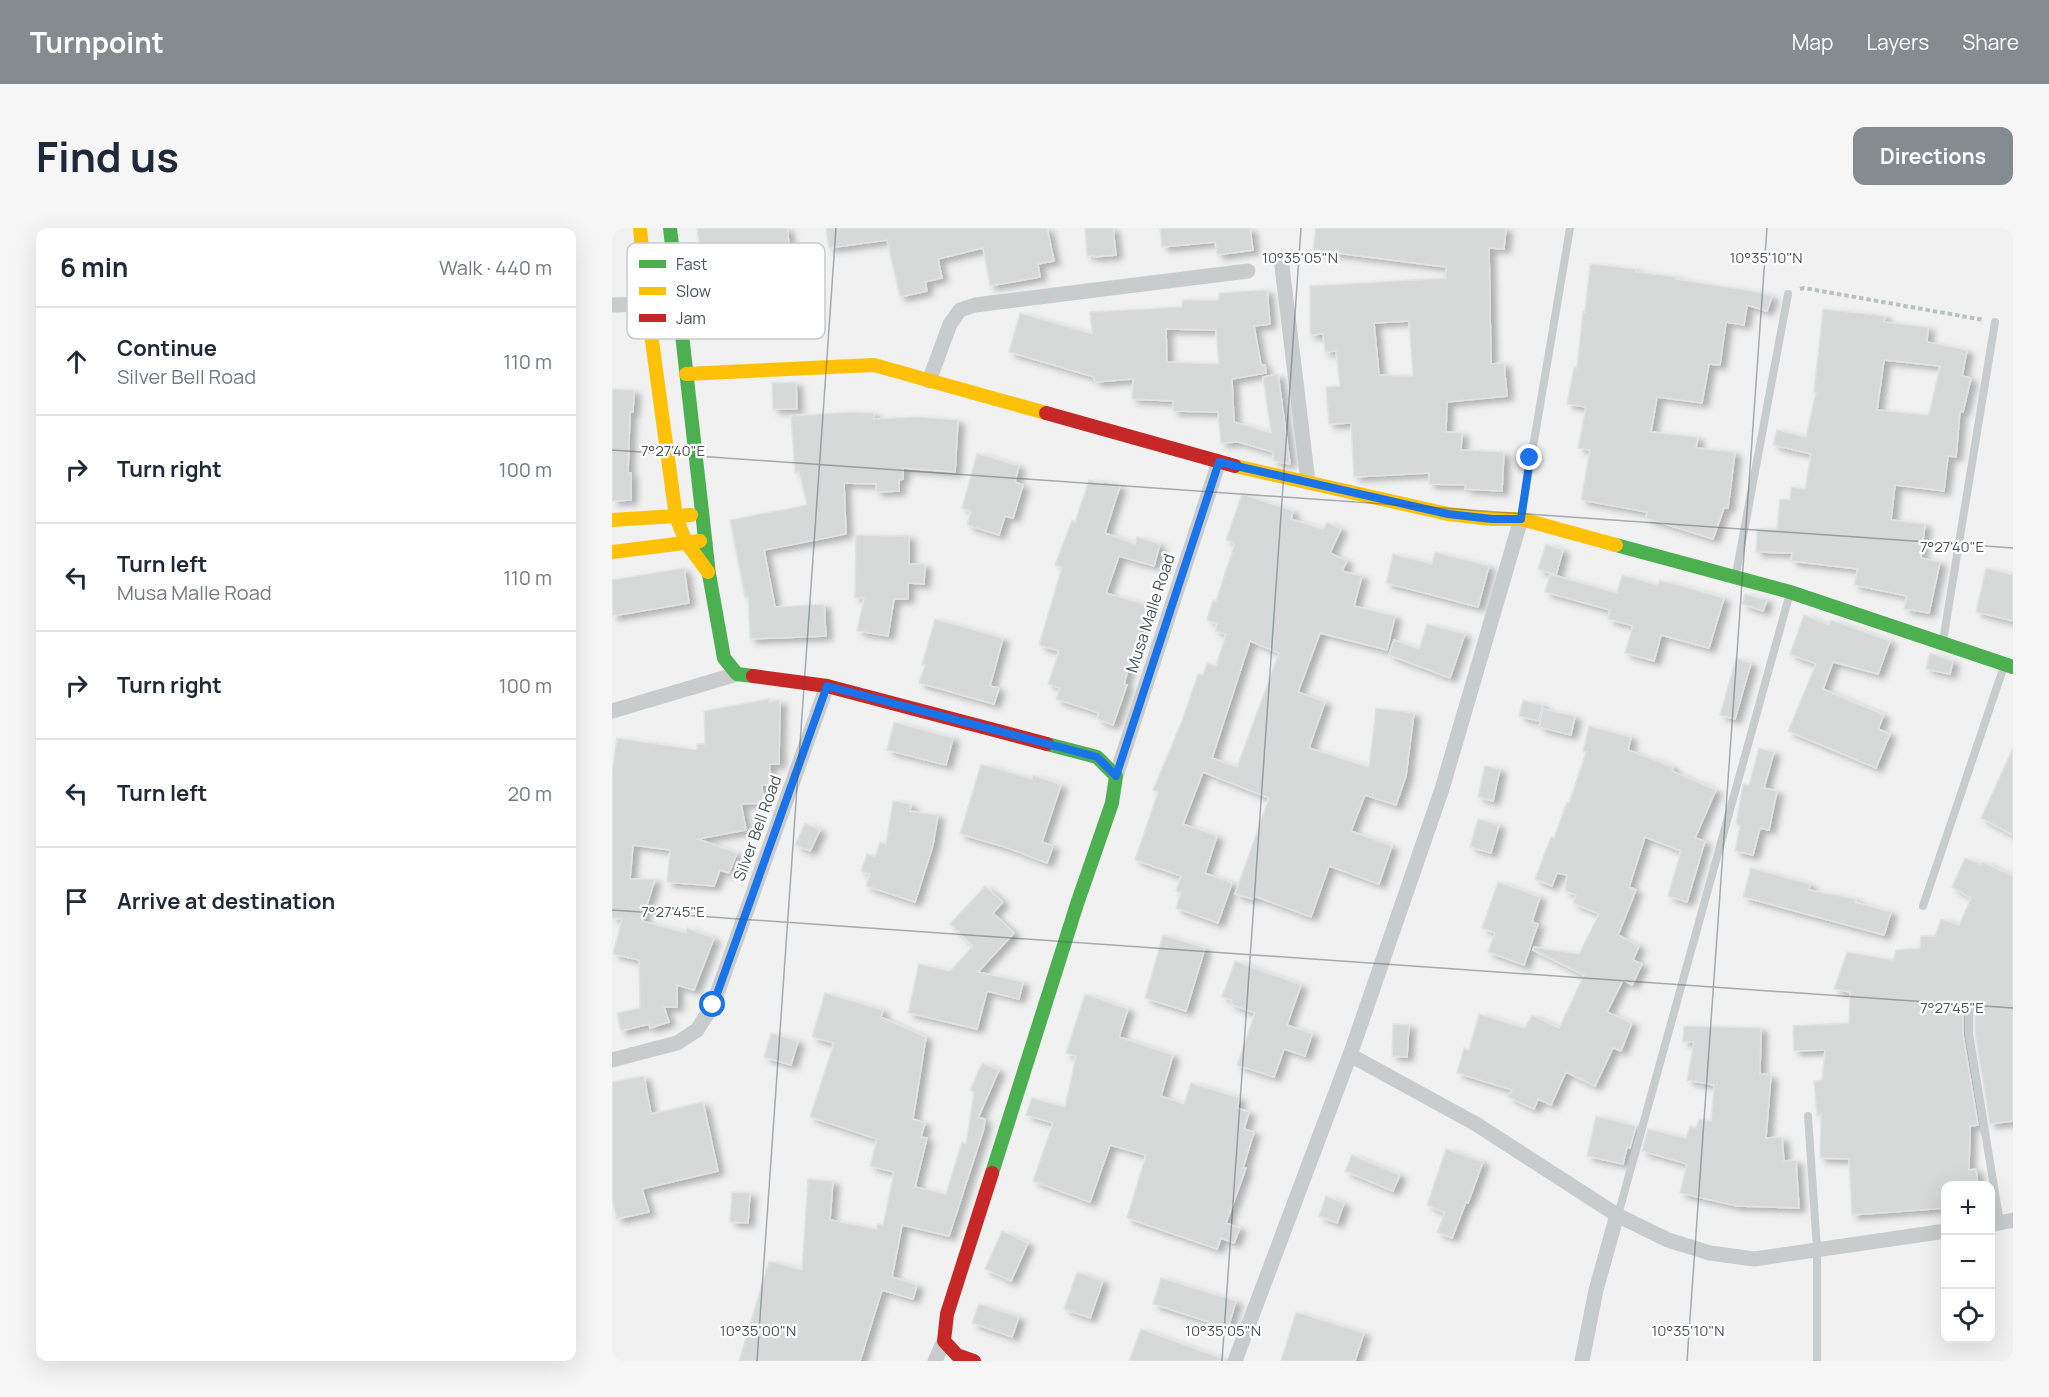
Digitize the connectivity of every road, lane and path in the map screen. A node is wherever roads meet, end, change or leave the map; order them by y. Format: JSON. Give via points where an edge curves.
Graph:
{"nodes":[{"id":1,"x":640,"y":228,"type":"edge"},
{"id":2,"x":670,"y":228,"type":"edge"},
{"id":3,"x":1570,"y":228,"type":"edge"},
{"id":4,"x":641,"y":243,"type":"edge"},
{"id":5,"x":672,"y":243,"type":"edge"},
{"id":6,"x":1281,"y":258,"type":"dead end"},
{"id":7,"x":1248,"y":271,"type":"dead end"},
{"id":8,"x":1788,"y":294,"type":"joint"},
{"id":9,"x":612,"y":305,"type":"edge"},
{"id":10,"x":627,"y":305,"type":"edge"},
{"id":11,"x":1995,"y":322,"type":"joint"},
{"id":12,"x":652,"y":339,"type":"edge"},
{"id":13,"x":682,"y":339,"type":"edge"},
{"id":14,"x":686,"y":375,"type":"junction"},
{"id":15,"x":929,"y":381,"type":"junction"},
{"id":16,"x":1219,"y":462,"type":"junction"},
{"id":17,"x":1308,"y":482,"type":"junction"},
{"id":18,"x":701,"y":514,"type":"junction"},
{"id":19,"x":676,"y":517,"type":"junction"},
{"id":20,"x":1521,"y":519,"type":"junction"},
{"id":21,"x":612,"y":520,"type":"edge"},
{"id":22,"x":706,"y":540,"type":"junction"},
{"id":23,"x":686,"y":542,"type":"junction"},
{"id":24,"x":612,"y":552,"type":"edge"},
{"id":25,"x":709,"y":574,"type":"junction"},
{"id":26,"x":1736,"y":576,"type":"junction"},
{"id":27,"x":1790,"y":592,"type":"junction"},
{"id":28,"x":1943,"y":644,"type":"junction"},
{"id":29,"x":2008,"y":666,"type":"edge"},
{"id":30,"x":737,"y":674,"type":"junction"},
{"id":31,"x":827,"y":686,"type":"junction"},
{"id":32,"x":612,"y":711,"type":"edge"},
{"id":33,"x":1116,"y":776,"type":"junction"},
{"id":34,"x":1923,"y":906,"type":"dead end"},
{"id":35,"x":1969,"y":1007,"type":"dead end"},
{"id":36,"x":1350,"y":1055,"type":"junction"},
{"id":37,"x":612,"y":1060,"type":"edge"},
{"id":38,"x":1808,"y":1116,"type":"dead end"},
{"id":39,"x":1617,"y":1215,"type":"junction"},
{"id":40,"x":2001,"y":1223,"type":"edge"},
{"id":41,"x":1941,"y":1232,"type":"edge"},
{"id":42,"x":1817,"y":1249,"type":"junction"},
{"id":43,"x":944,"y":1341,"type":"junction"},
{"id":44,"x":935,"y":1361,"type":"edge"},
{"id":45,"x":974,"y":1361,"type":"edge"},
{"id":46,"x":1235,"y":1361,"type":"edge"},
{"id":47,"x":1582,"y":1361,"type":"edge"},
{"id":48,"x":1817,"y":1361,"type":"edge"}],
"edges":[{"from":1,"to":4,"type":"street"},
{"from":2,"to":5,"type":"street"},
{"from":3,"to":20,"type":"lane"},
{"from":6,"to":17,"type":"street"},
{"from":7,"to":15,"type":"street","via":[[960,310],[950,324]]},
{"from":8,"to":11,"type":"path","via":[[1804,288]]},
{"from":8,"to":26,"type":"lane"},
{"from":9,"to":10,"type":"street"},
{"from":11,"to":28,"type":"lane"},
{"from":12,"to":19,"type":"street"},
{"from":13,"to":14,"type":"street"},
{"from":14,"to":15,"type":"street","via":[[874,365]]},
{"from":14,"to":18,"type":"street"},
{"from":15,"to":16,"type":"street"},
{"from":16,"to":17,"type":"street"},
{"from":16,"to":33,"type":"street","name":"Musa Malle Road"},
{"from":17,"to":20,"type":"street","via":[[1448,514]]},
{"from":18,"to":19,"type":"street"},
{"from":18,"to":22,"type":"street"},
{"from":19,"to":21,"type":"street"},
{"from":19,"to":23,"type":"street"},
{"from":20,"to":26,"type":"street"},
{"from":20,"to":36,"type":"street","via":[[1442,789]]},
{"from":22,"to":23,"type":"street"},
{"from":22,"to":25,"type":"street"},
{"from":23,"to":24,"type":"street"},
{"from":23,"to":25,"type":"street"},
{"from":25,"to":30,"type":"street","via":[[724,658]]},
{"from":26,"to":27,"type":"street"},
{"from":27,"to":28,"type":"street"},
{"from":27,"to":39,"type":"lane"},
{"from":28,"to":29,"type":"street"},
{"from":29,"to":34,"type":"lane"},
{"from":30,"to":31,"type":"street"},
{"from":30,"to":32,"type":"street"},
{"from":31,"to":33,"type":"street","via":[[1097,757]]},
{"from":31,"to":37,"type":"street","name":"Silver Bell Road","via":[[713,1005],[697,1030],[676,1043]]},
{"from":33,"to":43,"type":"street","via":[[1112,803],[947,1314]]},
{"from":35,"to":40,"type":"lane","via":[[1969,1034]]},
{"from":36,"to":39,"type":"street","via":[[1476,1124]]},
{"from":36,"to":46,"type":"street"},
{"from":38,"to":42,"type":"lane"},
{"from":39,"to":42,"type":"street","via":[[1668,1240],[1710,1253],[1754,1259]]},
{"from":39,"to":47,"type":"street"},
{"from":41,"to":42,"type":"street"},
{"from":42,"to":48,"type":"lane"},
{"from":43,"to":44,"type":"street"},
{"from":43,"to":45,"type":"street","via":[[957,1355]]}]}
